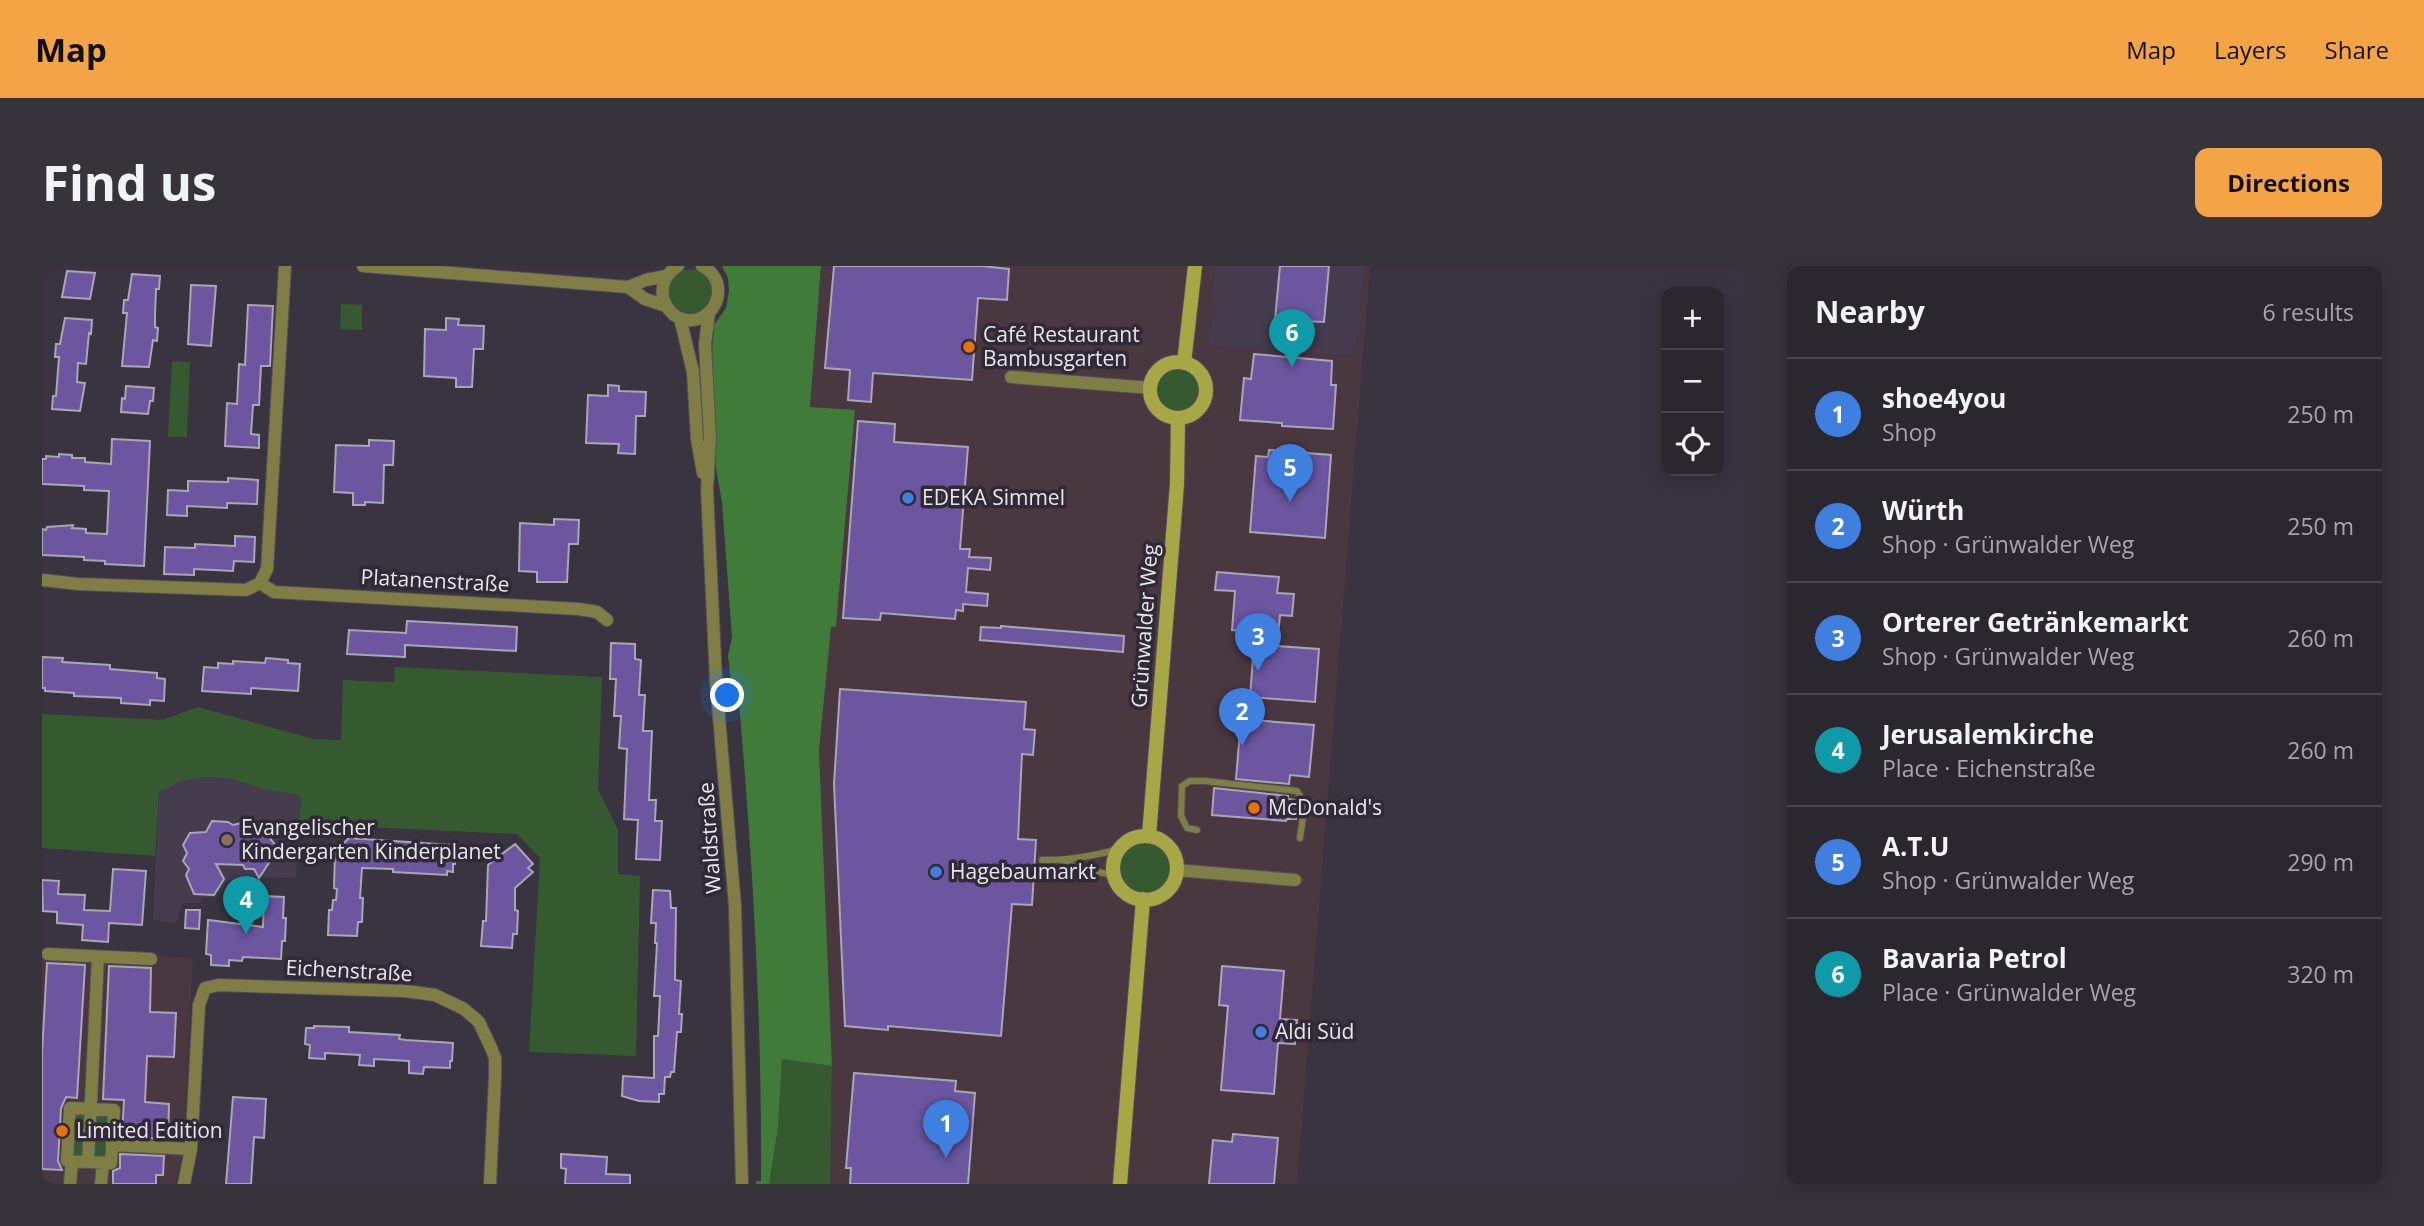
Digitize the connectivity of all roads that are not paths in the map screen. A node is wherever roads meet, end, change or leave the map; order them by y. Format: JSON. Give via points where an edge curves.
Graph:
{"nodes":[{"id":1,"x":285,"y":266,"type":"edge"},
{"id":2,"x":363,"y":266,"type":"edge"},
{"id":3,"x":678,"y":266,"type":"edge"},
{"id":4,"x":1195,"y":266,"type":"edge"},
{"id":5,"x":704,"y":267,"type":"edge"},
{"id":6,"x":495,"y":271,"type":"edge"},
{"id":7,"x":666,"y":276,"type":"junction"},
{"id":8,"x":628,"y":287,"type":"junction"},
{"id":9,"x":666,"y":306,"type":"junction"},
{"id":10,"x":709,"y":313,"type":"junction"},
{"id":11,"x":680,"y":318,"type":"junction"},
{"id":12,"x":1184,"y":363,"type":"junction"},
{"id":13,"x":1012,"y":377,"type":"dead end"},
{"id":14,"x":1151,"y":388,"type":"junction"},
{"id":15,"x":1178,"y":418,"type":"junction"},
{"id":16,"x":707,"y":491,"type":"junction"},
{"id":17,"x":42,"y":580,"type":"edge"},
{"id":18,"x":260,"y":583,"type":"junction"},
{"id":19,"x":607,"y":620,"type":"dead end"},
{"id":20,"x":1197,"y":830,"type":"dead end"},
{"id":21,"x":1149,"y":836,"type":"junction"},
{"id":22,"x":1300,"y":838,"type":"dead end"},
{"id":23,"x":1119,"y":849,"type":"junction"},
{"id":24,"x":1042,"y":860,"type":"dead end"},
{"id":25,"x":1062,"y":861,"type":"junction"},
{"id":26,"x":1176,"y":870,"type":"junction"},
{"id":27,"x":1114,"y":875,"type":"junction"},
{"id":28,"x":1295,"y":880,"type":"dead end"},
{"id":29,"x":1143,"y":899,"type":"junction"},
{"id":30,"x":48,"y":954,"type":"dead end"},
{"id":31,"x":98,"y":957,"type":"junction"},
{"id":32,"x":151,"y":959,"type":"dead end"},
{"id":33,"x":91,"y":1109,"type":"junction"},
{"id":34,"x":69,"y":1133,"type":"junction"},
{"id":35,"x":89,"y":1134,"type":"junction"},
{"id":36,"x":112,"y":1140,"type":"junction"},
{"id":37,"x":191,"y":1149,"type":"junction"},
{"id":38,"x":72,"y":1161,"type":"junction"},
{"id":39,"x":88,"y":1162,"type":"junction"},
{"id":40,"x":103,"y":1163,"type":"junction"},
{"id":41,"x":70,"y":1184,"type":"edge"},
{"id":42,"x":102,"y":1184,"type":"edge"},
{"id":43,"x":184,"y":1184,"type":"edge"},
{"id":44,"x":489,"y":1184,"type":"edge"},
{"id":45,"x":742,"y":1184,"type":"edge"},
{"id":46,"x":1120,"y":1184,"type":"edge"}],
"edges":[{"from":1,"to":18,"type":"street","via":[[267,569]]},
{"from":2,"to":6,"type":"street"},
{"from":3,"to":7,"type":"street"},
{"from":4,"to":12,"type":"main road"},
{"from":5,"to":10,"type":"street","name":"Waldstraße","via":[[718,284],[716,304]]},
{"from":6,"to":8,"type":"street"},
{"from":7,"to":8,"type":"street"},
{"from":7,"to":9,"type":"street","via":[[662,291]]},
{"from":8,"to":9,"type":"street"},
{"from":9,"to":11,"type":"street"},
{"from":10,"to":11,"type":"street","via":[[695,319]]},
{"from":10,"to":16,"type":"street","name":"Waldstraße","via":[[705,344],[710,439]]},
{"from":11,"to":16,"type":"street","name":"Waldstraße","via":[[693,372],[697,439]]},
{"from":12,"to":14,"type":"main road","via":[[1166,366]]},
{"from":12,"to":15,"type":"main road","via":[[1199,372],[1206,392],[1197,411]]},
{"from":13,"to":14,"type":"street"},
{"from":14,"to":15,"type":"main road","via":[[1155,405],[1169,417]]},
{"from":15,"to":21,"type":"main road","name":"Grünwalder Weg","via":[[1177,484]]},
{"from":16,"to":45,"type":"street","name":"Waldstraße","via":[[716,681],[735,906]]},
{"from":17,"to":18,"type":"street","name":"Platanenstraße","via":[[246,590]]},
{"from":18,"to":19,"type":"street","name":"Platanenstraße","via":[[274,592],[579,609],[597,612]]},
{"from":20,"to":22,"type":"lane","via":[[1187,828],[1181,816],[1182,786],[1190,781],[1297,791],[1303,798]]},
{"from":21,"to":23,"type":"main road","via":[[1132,838]]},
{"from":21,"to":26,"type":"main road","via":[[1166,844]]},
{"from":23,"to":25,"type":"lane"},
{"from":23,"to":27,"type":"main road"},
{"from":24,"to":25,"type":"lane"},
{"from":25,"to":27,"type":"lane"},
{"from":26,"to":28,"type":"street"},
{"from":26,"to":29,"type":"main road","via":[[1167,890]]},
{"from":27,"to":29,"type":"main road","via":[[1125,892]]},
{"from":29,"to":46,"type":"main road"},
{"from":30,"to":31,"type":"street"},
{"from":31,"to":32,"type":"street"},
{"from":31,"to":33,"type":"street"},
{"from":33,"to":34,"type":"street","via":[[70,1108]]},
{"from":33,"to":35,"type":"street"},
{"from":33,"to":36,"type":"street","via":[[114,1110]]},
{"from":34,"to":35,"type":"street"},
{"from":34,"to":38,"type":"street","via":[[67,1161]]},
{"from":35,"to":36,"type":"street"},
{"from":35,"to":39,"type":"street"},
{"from":36,"to":37,"type":"street"},
{"from":36,"to":40,"type":"street","via":[[111,1163]]},
{"from":37,"to":43,"type":"street","name":"Eichenstraße"},
{"from":37,"to":44,"type":"street","name":"Eichenstraße","via":[[199,1005],[205,988],[405,991],[456,1003],[479,1022],[492,1051],[495,1077]]},
{"from":38,"to":39,"type":"street"},
{"from":38,"to":41,"type":"street"},
{"from":39,"to":40,"type":"street"},
{"from":40,"to":42,"type":"street"}]}
